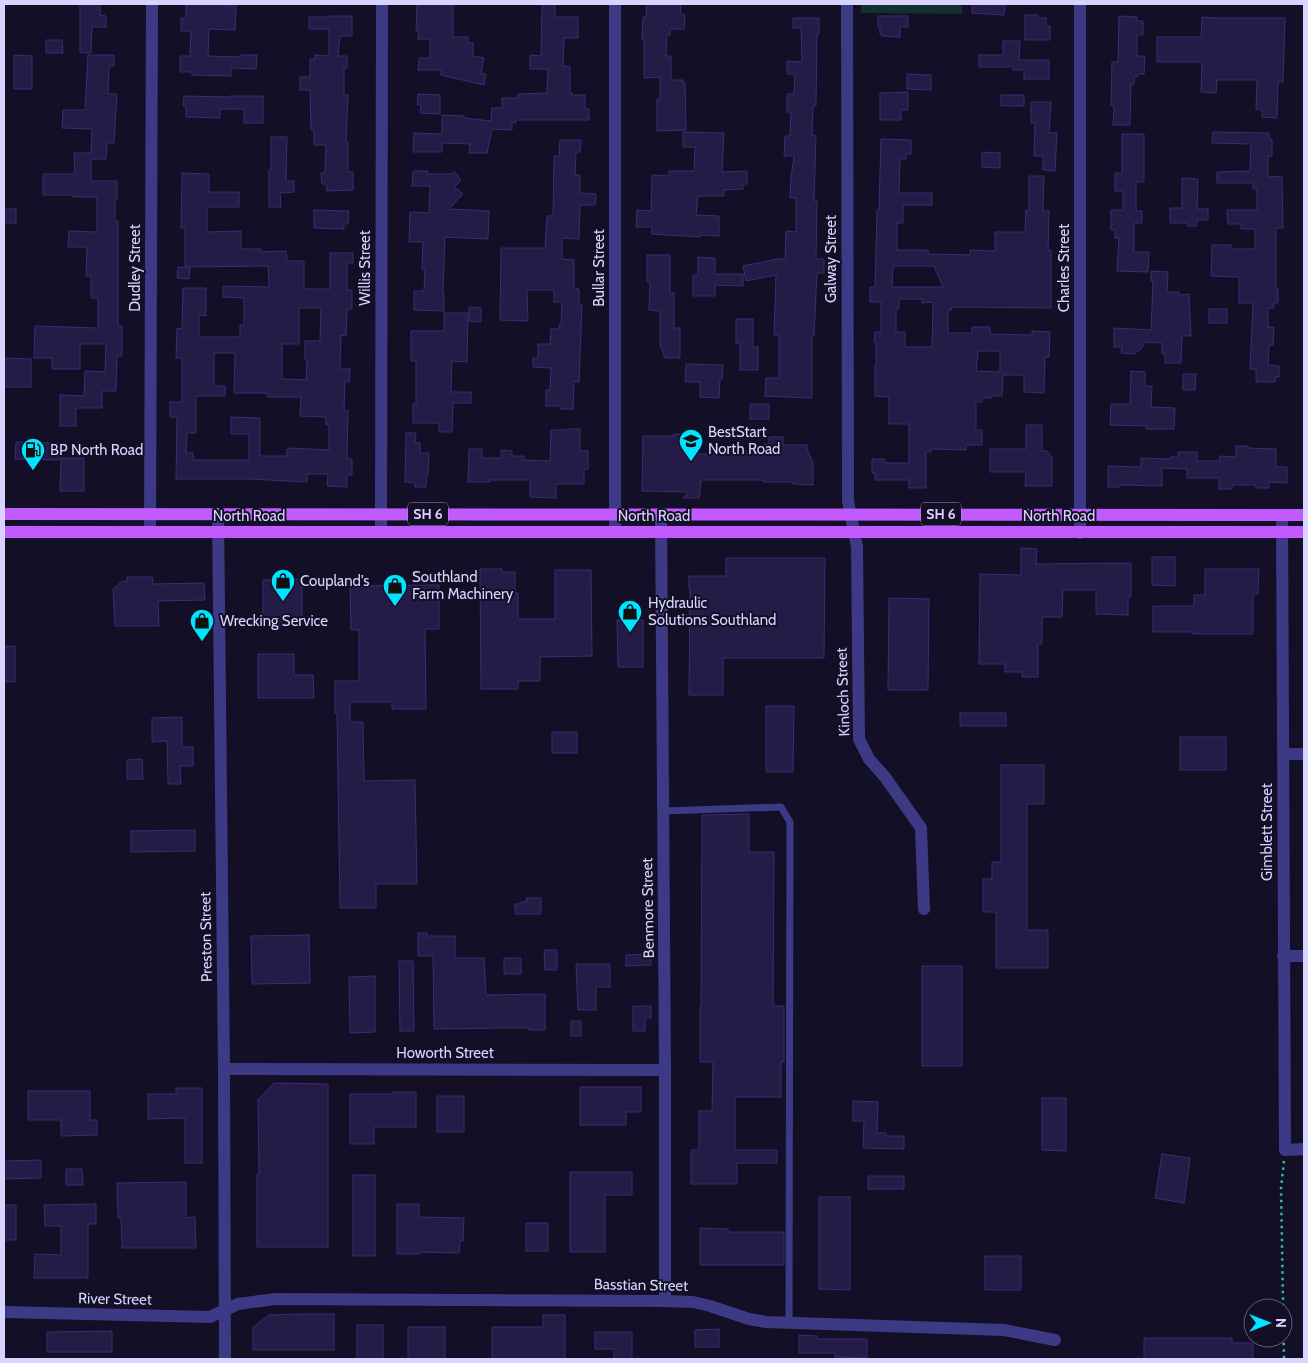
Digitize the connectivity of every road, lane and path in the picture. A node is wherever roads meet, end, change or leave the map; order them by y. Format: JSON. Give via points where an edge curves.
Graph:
{"nodes":[{"id":1,"x":152,"y":4,"type":"edge"},
{"id":2,"x":382,"y":4,"type":"edge"},
{"id":3,"x":615,"y":4,"type":"edge"},
{"id":4,"x":847,"y":4,"type":"edge"},
{"id":5,"x":1080,"y":4,"type":"edge"},
{"id":6,"x":4,"y":514,"type":"edge"},
{"id":7,"x":150,"y":514,"type":"junction"},
{"id":8,"x":218,"y":514,"type":"junction"},
{"id":9,"x":381,"y":514,"type":"junction"},
{"id":10,"x":615,"y":514,"type":"junction"},
{"id":11,"x":661,"y":514,"type":"junction"},
{"id":12,"x":1080,"y":514,"type":"junction"},
{"id":13,"x":850,"y":515,"type":"junction"},
{"id":14,"x":1282,"y":515,"type":"junction"},
{"id":15,"x":1304,"y":515,"type":"edge"},
{"id":16,"x":4,"y":532,"type":"edge"},
{"id":17,"x":150,"y":532,"type":"junction"},
{"id":18,"x":218,"y":532,"type":"junction"},
{"id":19,"x":381,"y":532,"type":"junction"},
{"id":20,"x":615,"y":532,"type":"junction"},
{"id":21,"x":662,"y":532,"type":"junction"},
{"id":22,"x":853,"y":532,"type":"junction"},
{"id":23,"x":1080,"y":532,"type":"junction"},
{"id":24,"x":1304,"y":532,"type":"edge"},
{"id":25,"x":1282,"y":533,"type":"junction"},
{"id":26,"x":1283,"y":754,"type":"junction"},
{"id":27,"x":1304,"y":754,"type":"edge"},
{"id":28,"x":663,"y":811,"type":"junction"},
{"id":29,"x":924,"y":909,"type":"dead end"},
{"id":30,"x":1283,"y":956,"type":"junction"},
{"id":31,"x":1304,"y":956,"type":"edge"},
{"id":32,"x":224,"y":1070,"type":"junction"},
{"id":33,"x":666,"y":1070,"type":"junction"},
{"id":34,"x":1304,"y":1149,"type":"edge"},
{"id":35,"x":1284,"y":1150,"type":"junction"},
{"id":36,"x":665,"y":1301,"type":"junction"},
{"id":37,"x":224,"y":1311,"type":"junction"},
{"id":38,"x":4,"y":1312,"type":"edge"},
{"id":39,"x":789,"y":1323,"type":"junction"},
{"id":40,"x":1055,"y":1340,"type":"dead end"},
{"id":41,"x":225,"y":1359,"type":"edge"},
{"id":42,"x":1284,"y":1359,"type":"edge"}],
"edges":[{"from":1,"to":7,"type":"street","name":"Dudley Street"},
{"from":2,"to":9,"type":"street","name":"Willis Street"},
{"from":3,"to":10,"type":"street","name":"Bullar Street"},
{"from":4,"to":13,"type":"street","name":"Galway Street"},
{"from":5,"to":12,"type":"street","name":"Charles Street"},
{"from":6,"to":7,"type":"main road","name":"North Road","number":"SH 6"},
{"from":7,"to":8,"type":"main road","name":"North Road","number":"SH 6"},
{"from":7,"to":17,"type":"street","name":"Dudley Street"},
{"from":8,"to":9,"type":"main road","name":"North Road","number":"SH 6"},
{"from":8,"to":18,"type":"street","name":"Preston Street"},
{"from":9,"to":10,"type":"main road","name":"North Road","number":"SH 6"},
{"from":9,"to":19,"type":"street","name":"Willis Street"},
{"from":10,"to":11,"type":"main road","name":"North Road","number":"SH 6"},
{"from":10,"to":20,"type":"street","name":"Bullar Street"},
{"from":11,"to":13,"type":"main road","name":"North Road","number":"SH 6"},
{"from":11,"to":21,"type":"street","name":"Benmore Street"},
{"from":12,"to":13,"type":"main road","name":"North Road","number":"SH 6"},
{"from":12,"to":14,"type":"main road","name":"North Road","number":"SH 6"},
{"from":12,"to":23,"type":"street","name":"Charles Street"},
{"from":13,"to":22,"type":"street","name":"Kinloch Street"},
{"from":14,"to":15,"type":"main road","name":"North Road","number":"SH 6"},
{"from":14,"to":25,"type":"street","name":"Gimblett Street"},
{"from":16,"to":17,"type":"main road","name":"North Road","number":"SH 6"},
{"from":17,"to":18,"type":"main road","name":"North Road","number":"SH 6"},
{"from":18,"to":19,"type":"main road","name":"North Road","number":"SH 6"},
{"from":18,"to":32,"type":"street","name":"Preston Street"},
{"from":19,"to":20,"type":"main road","name":"North Road","number":"SH 6"},
{"from":20,"to":21,"type":"main road","name":"North Road","number":"SH 6"},
{"from":21,"to":22,"type":"main road","name":"North Road","number":"SH 6"},
{"from":21,"to":28,"type":"street","name":"Benmore Street"},
{"from":22,"to":23,"type":"main road","name":"North Road","number":"SH 6"},
{"from":22,"to":29,"type":"street","name":"Kinloch Street","via":[[857,547],[859,739],[869,759],[921,828]]},
{"from":23,"to":25,"type":"main road","name":"North Road","number":"SH 6"},
{"from":24,"to":25,"type":"main road","name":"North Road","number":"SH 6"},
{"from":25,"to":26,"type":"street","name":"Gimblett Street"},
{"from":26,"to":27,"type":"street"},
{"from":26,"to":30,"type":"street","name":"Gimblett Street"},
{"from":28,"to":33,"type":"street","name":"Benmore Street"},
{"from":28,"to":39,"type":"lane","via":[[780,807],[790,822]]},
{"from":30,"to":31,"type":"street"},
{"from":30,"to":35,"type":"street","name":"Gimblett Street"},
{"from":32,"to":33,"type":"street","name":"Howorth Street"},
{"from":32,"to":37,"type":"street","name":"Preston Street"},
{"from":33,"to":36,"type":"street","name":"Benmore Street"},
{"from":34,"to":35,"type":"street"},
{"from":35,"to":42,"type":"path","via":[[1281,1188]]},
{"from":36,"to":37,"type":"street","name":"Basstian Street","via":[[275,1298],[238,1304]]},
{"from":36,"to":39,"type":"street","name":"Basstian Street","via":[[693,1302],[749,1319]]},
{"from":37,"to":38,"type":"street","name":"River Street","via":[[210,1317]]},
{"from":37,"to":41,"type":"street","name":"Preston Street"},
{"from":39,"to":40,"type":"street","name":"Basstian Street","via":[[1004,1330]]}]}
